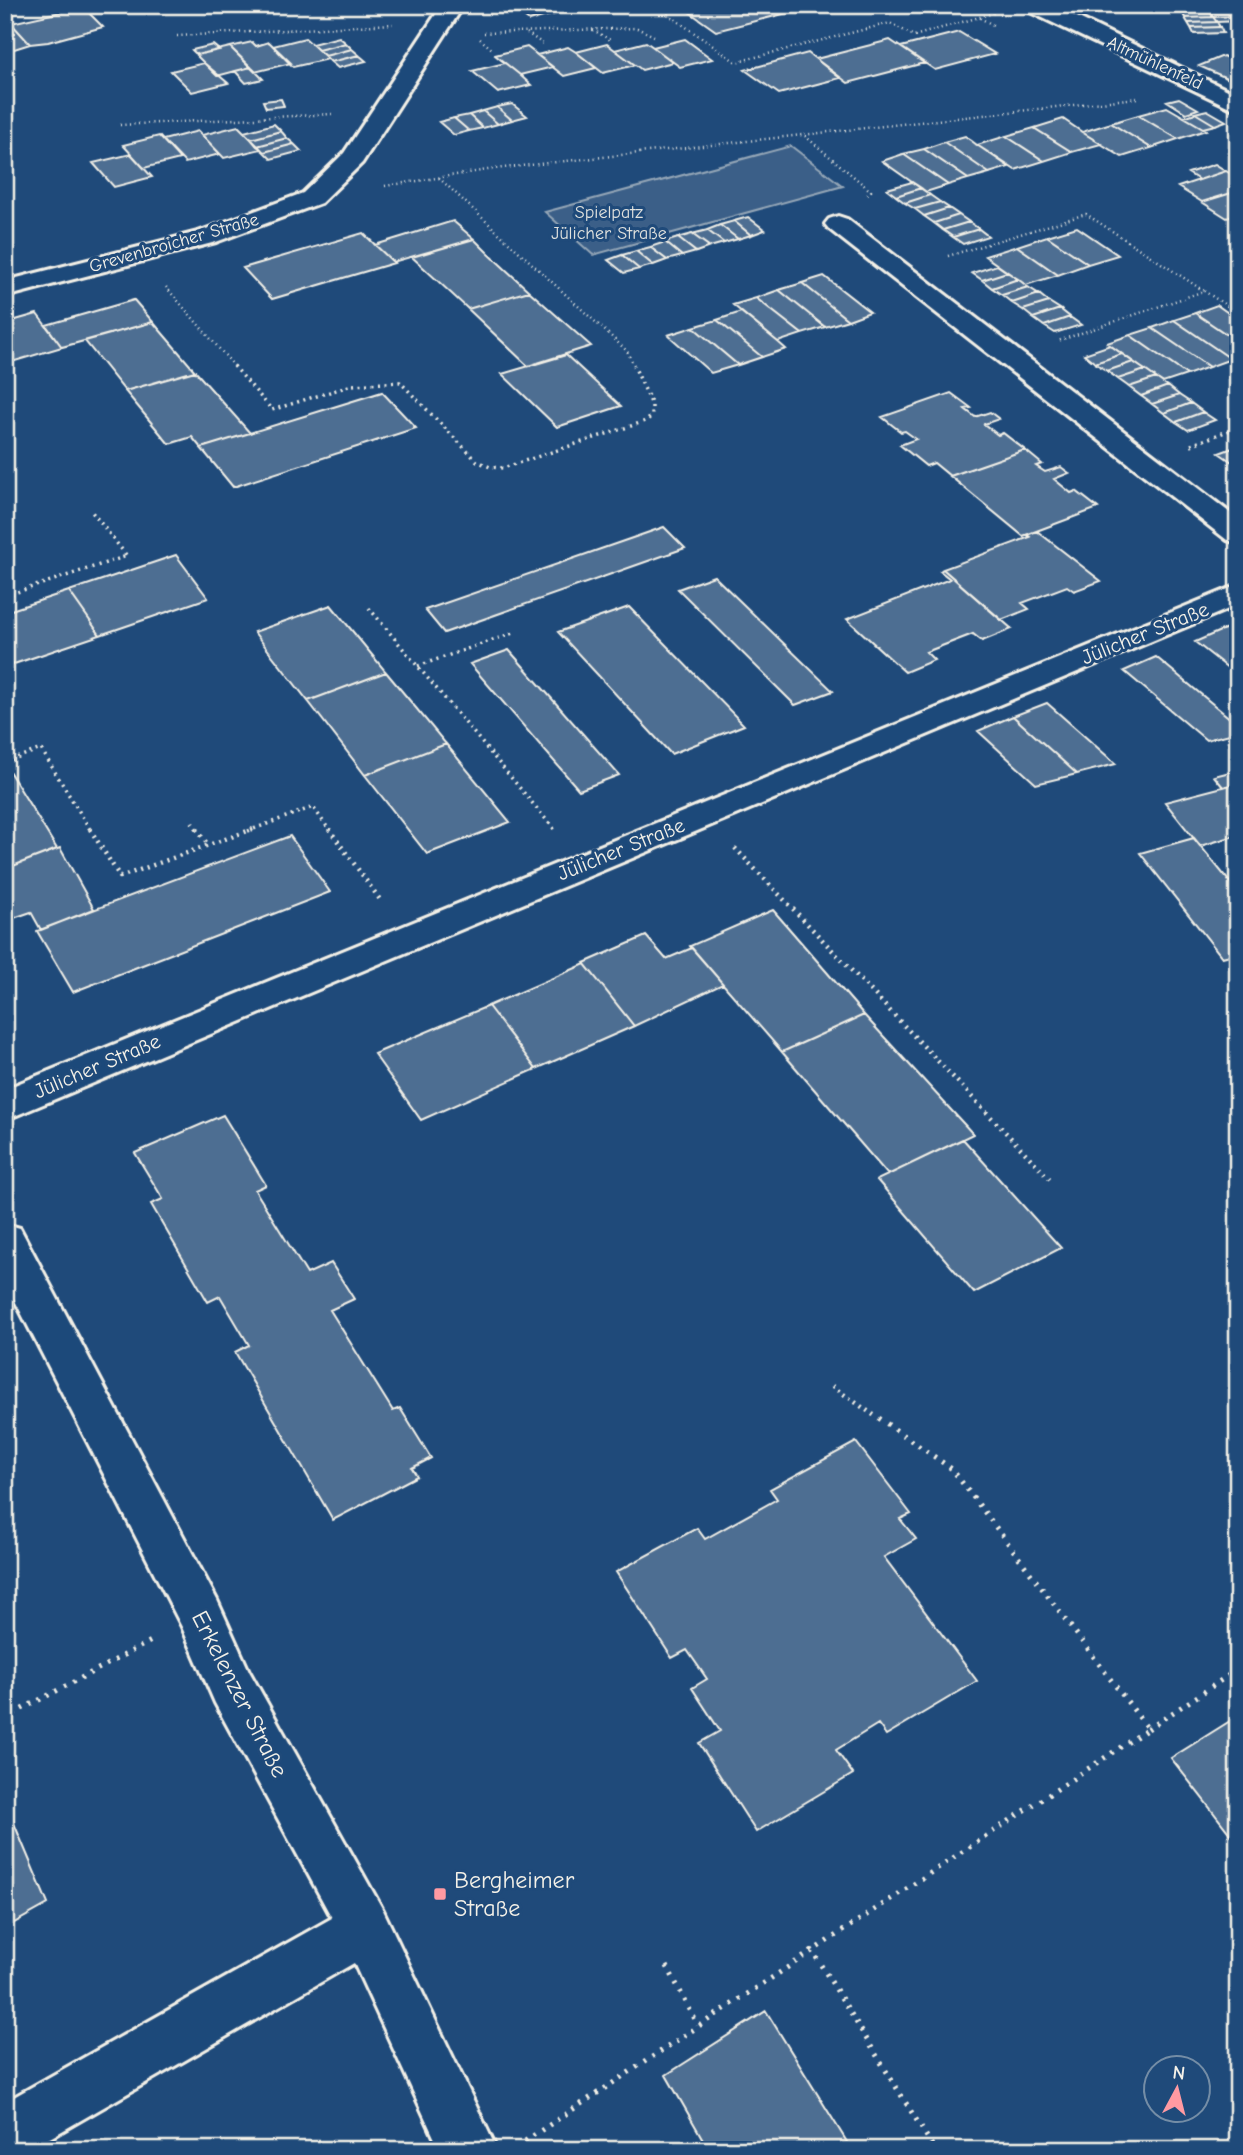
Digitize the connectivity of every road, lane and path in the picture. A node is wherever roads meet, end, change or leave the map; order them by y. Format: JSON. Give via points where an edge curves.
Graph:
{"nodes":[{"id":1,"x":694,"y":5,"type":"edge"},
{"id":2,"x":1034,"y":5,"type":"edge"},
{"id":3,"x":1000,"y":11,"type":"dead end"},
{"id":4,"x":449,"y":13,"type":"edge"},
{"id":5,"x":979,"y":17,"type":"junction"},
{"id":6,"x":995,"y":26,"type":"dead end"},
{"id":7,"x":593,"y":29,"type":"junction"},
{"id":8,"x":527,"y":32,"type":"junction"},
{"id":9,"x":177,"y":36,"type":"dead end"},
{"id":10,"x":654,"y":36,"type":"dead end"},
{"id":11,"x":612,"y":41,"type":"dead end"},
{"id":12,"x":543,"y":44,"type":"dead end"},
{"id":13,"x":492,"y":49,"type":"dead end"},
{"id":14,"x":1211,"y":90,"type":"junction"},
{"id":15,"x":1238,"y":104,"type":"edge"},
{"id":16,"x":385,"y":111,"type":"junction"},
{"id":17,"x":120,"y":125,"type":"dead end"},
{"id":18,"x":804,"y":135,"type":"junction"},
{"id":19,"x":439,"y":178,"type":"junction"},
{"id":20,"x":312,"y":198,"type":"junction"},
{"id":21,"x":838,"y":224,"type":"joint"},
{"id":22,"x":138,"y":254,"type":"junction"},
{"id":23,"x":898,"y":271,"type":"junction"},
{"id":24,"x":5,"y":289,"type":"edge"},
{"id":25,"x":1204,"y":291,"type":"junction"},
{"id":26,"x":1238,"y":313,"type":"edge"},
{"id":27,"x":1010,"y":358,"type":"junction"},
{"id":28,"x":92,"y":512,"type":"dead end"},
{"id":29,"x":1238,"y":534,"type":"edge"},
{"id":30,"x":1238,"y":594,"type":"edge"},
{"id":31,"x":5,"y":596,"type":"edge"},
{"id":32,"x":369,"y":608,"type":"dead end"},
{"id":33,"x":516,"y":632,"type":"dead end"},
{"id":34,"x":418,"y":666,"type":"junction"},
{"id":35,"x":5,"y":762,"type":"edge"},
{"id":36,"x":704,"y":815,"type":"junction"},
{"id":37,"x":192,"y":821,"type":"dead end"},
{"id":38,"x":208,"y":845,"type":"junction"},
{"id":39,"x":584,"y":864,"type":"junction"},
{"id":40,"x":408,"y":937,"type":"junction"},
{"id":41,"x":5,"y":1105,"type":"edge"},
{"id":42,"x":1051,"y":1180,"type":"dead end"},
{"id":43,"x":5,"y":1240,"type":"edge"},
{"id":44,"x":832,"y":1386,"type":"dead end"},
{"id":45,"x":200,"y":1615,"type":"junction"},
{"id":46,"x":1238,"y":1669,"type":"edge"},
{"id":47,"x":5,"y":1718,"type":"edge"},
{"id":48,"x":1148,"y":1729,"type":"junction"},
{"id":49,"x":365,"y":1928,"type":"junction"},
{"id":50,"x":811,"y":1949,"type":"junction"},
{"id":51,"x":667,"y":1966,"type":"dead end"},
{"id":52,"x":698,"y":2025,"type":"junction"},
{"id":53,"x":5,"y":2133,"type":"edge"},
{"id":54,"x":469,"y":2150,"type":"edge"},
{"id":55,"x":512,"y":2150,"type":"edge"},
{"id":56,"x":936,"y":2150,"type":"edge"}],
"edges":[{"from":1,"to":5,"type":"path","via":[[666,13],[736,62],[890,23],[914,36]]},
{"from":2,"to":14,"type":"street","name":"Altmühlenfeld"},
{"from":3,"to":5,"type":"path"},
{"from":4,"to":9,"type":"path"},
{"from":4,"to":16,"type":"street","name":"Grevenbroicher Straße"},
{"from":5,"to":6,"type":"path"},
{"from":7,"to":8,"type":"path"},
{"from":7,"to":10,"type":"path","via":[[637,28]]},
{"from":7,"to":11,"type":"path"},
{"from":8,"to":12,"type":"path"},
{"from":8,"to":13,"type":"path","via":[[474,34]]},
{"from":14,"to":15,"type":"street","name":"Altmühlenfeld"},
{"from":14,"to":18,"type":"path"},
{"from":16,"to":17,"type":"path"},
{"from":16,"to":20,"type":"street","name":"Grevenbroicher Straße","via":[[353,158]]},
{"from":18,"to":19,"type":"path"},
{"from":18,"to":21,"type":"path","via":[[871,191]]},
{"from":19,"to":20,"type":"path"},
{"from":19,"to":22,"type":"path","via":[[627,351],[652,405],[652,416],[503,468],[477,461],[400,382],[364,383],[272,410]]},
{"from":20,"to":22,"type":"street","name":"Grevenbroicher Straße","via":[[207,237]]},
{"from":21,"to":23,"type":"street"},
{"from":22,"to":24,"type":"street","name":"Grevenbroicher Straße"},
{"from":23,"to":25,"type":"path","via":[[1086,214]]},
{"from":23,"to":27,"type":"street"},
{"from":25,"to":26,"type":"path"},
{"from":25,"to":27,"type":"path"},
{"from":27,"to":29,"type":"street"},
{"from":28,"to":31,"type":"path","via":[[127,556]]},
{"from":30,"to":36,"type":"street","name":"Jülicher Straße"},
{"from":32,"to":34,"type":"path"},
{"from":33,"to":34,"type":"path"},
{"from":34,"to":39,"type":"path"},
{"from":35,"to":38,"type":"path","via":[[41,749],[120,877]]},
{"from":36,"to":39,"type":"street","name":"Jülicher Straße"},
{"from":36,"to":42,"type":"path"},
{"from":37,"to":38,"type":"path"},
{"from":38,"to":40,"type":"path","via":[[313,807]]},
{"from":39,"to":40,"type":"street","name":"Jülicher Straße"},
{"from":40,"to":41,"type":"street","name":"Jülicher Straße"},
{"from":43,"to":45,"type":"street","name":"Erkelenzer Straße"},
{"from":44,"to":48,"type":"path","via":[[952,1469]]},
{"from":45,"to":47,"type":"path"},
{"from":45,"to":49,"type":"street","name":"Erkelenzer Straße","via":[[232,1687]]},
{"from":46,"to":48,"type":"path"},
{"from":48,"to":50,"type":"path"},
{"from":49,"to":53,"type":"street"},
{"from":49,"to":54,"type":"street","name":"Erkelenzer Straße"},
{"from":50,"to":52,"type":"path"},
{"from":50,"to":56,"type":"path"},
{"from":51,"to":52,"type":"path"},
{"from":52,"to":55,"type":"path"}]}
